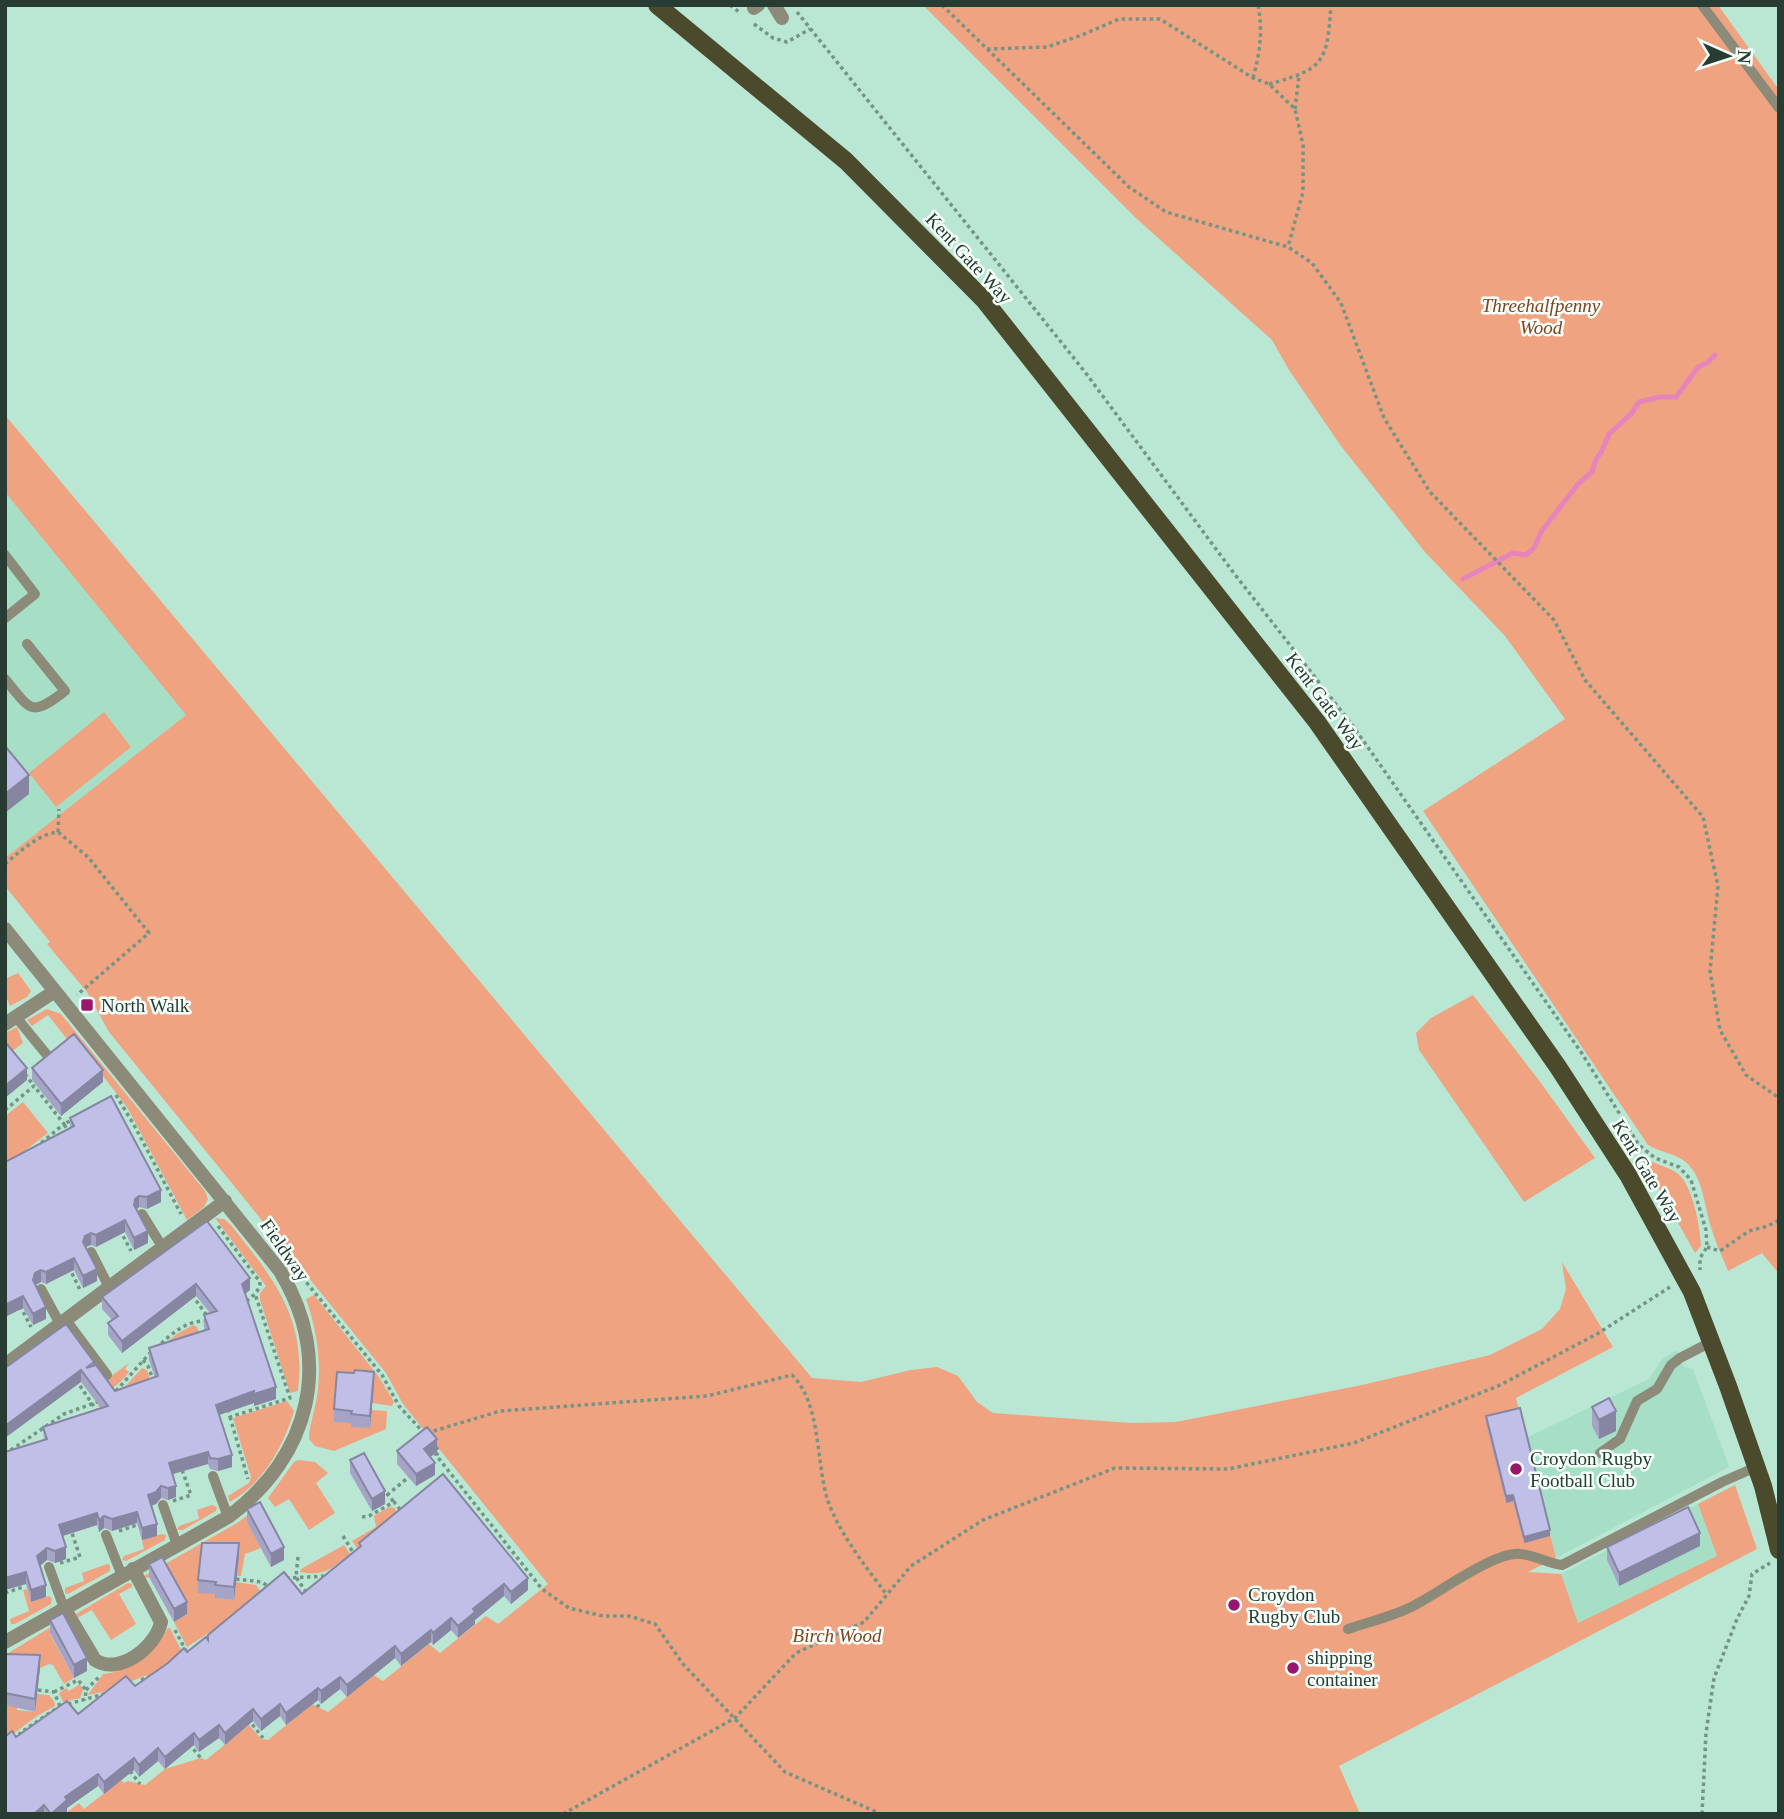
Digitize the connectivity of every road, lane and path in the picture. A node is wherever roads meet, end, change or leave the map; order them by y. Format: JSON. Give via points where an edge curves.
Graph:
{"nodes":[{"id":1,"x":657,"y":5,"type":"edge"},
{"id":2,"x":793,"y":5,"type":"edge"},
{"id":3,"x":942,"y":5,"type":"edge"},
{"id":4,"x":1258,"y":5,"type":"edge"},
{"id":5,"x":1331,"y":5,"type":"edge"},
{"id":6,"x":1702,"y":5,"type":"edge"},
{"id":7,"x":810,"y":29,"type":"dead end"},
{"id":8,"x":987,"y":49,"type":"junction"},
{"id":9,"x":1299,"y":76,"type":"junction"},
{"id":10,"x":1253,"y":78,"type":"junction"},
{"id":11,"x":1269,"y":84,"type":"junction"},
{"id":12,"x":1779,"y":108,"type":"edge"},
{"id":13,"x":1295,"y":109,"type":"junction"},
{"id":14,"x":1288,"y":247,"type":"junction"},
{"id":15,"x":5,"y":555,"type":"edge"},
{"id":16,"x":5,"y":618,"type":"edge"},
{"id":17,"x":27,"y":644,"type":"dead end"},
{"id":18,"x":5,"y":679,"type":"edge"},
{"id":19,"x":59,"y":809,"type":"dead end"},
{"id":20,"x":58,"y":832,"type":"junction"},
{"id":21,"x":5,"y":864,"type":"edge"},
{"id":22,"x":5,"y":929,"type":"edge"},
{"id":23,"x":55,"y":991,"type":"junction"},
{"id":24,"x":66,"y":1004,"type":"junction"},
{"id":25,"x":11,"y":1020,"type":"edge"},
{"id":26,"x":47,"y":1055,"type":"edge"},
{"id":27,"x":21,"y":1070,"type":"edge"},
{"id":28,"x":37,"y":1074,"type":"edge"},
{"id":29,"x":29,"y":1080,"type":"junction"},
{"id":30,"x":34,"y":1086,"type":"junction"},
{"id":31,"x":111,"y":1088,"type":"dead end"},
{"id":32,"x":116,"y":1096,"type":"junction"},
{"id":33,"x":1779,"y":1098,"type":"edge"},
{"id":34,"x":106,"y":1102,"type":"edge"},
{"id":35,"x":5,"y":1111,"type":"edge"},
{"id":36,"x":74,"y":1118,"type":"edge"},
{"id":37,"x":64,"y":1124,"type":"junction"},
{"id":38,"x":70,"y":1136,"type":"edge"},
{"id":39,"x":32,"y":1150,"type":"edge"},
{"id":40,"x":225,"y":1201,"type":"junction"},
{"id":41,"x":209,"y":1213,"type":"junction"},
{"id":42,"x":142,"y":1214,"type":"edge"},
{"id":43,"x":1779,"y":1220,"type":"edge"},
{"id":44,"x":189,"y":1228,"type":"junction"},
{"id":45,"x":120,"y":1230,"type":"edge"},
{"id":46,"x":1707,"y":1247,"type":"dead end"},
{"id":47,"x":163,"y":1248,"type":"junction"},
{"id":48,"x":91,"y":1252,"type":"edge"},
{"id":49,"x":63,"y":1256,"type":"edge"},
{"id":50,"x":138,"y":1265,"type":"junction"},
{"id":51,"x":280,"y":1271,"type":"junction"},
{"id":52,"x":1684,"y":1278,"type":"junction"},
{"id":53,"x":109,"y":1287,"type":"junction"},
{"id":54,"x":41,"y":1289,"type":"edge"},
{"id":55,"x":189,"y":1291,"type":"edge"},
{"id":56,"x":255,"y":1294,"type":"junction"},
{"id":57,"x":87,"y":1303,"type":"junction"},
{"id":58,"x":18,"y":1304,"type":"edge"},
{"id":59,"x":237,"y":1308,"type":"edge"},
{"id":60,"x":199,"y":1321,"type":"junction"},
{"id":61,"x":63,"y":1322,"type":"junction"},
{"id":62,"x":203,"y":1333,"type":"edge"},
{"id":63,"x":38,"y":1340,"type":"junction"},
{"id":64,"x":1711,"y":1342,"type":"junction"},
{"id":65,"x":7,"y":1360,"type":"edge"},
{"id":66,"x":142,"y":1360,"type":"junction"},
{"id":67,"x":72,"y":1375,"type":"edge"},
{"id":68,"x":107,"y":1375,"type":"edge"},
{"id":69,"x":156,"y":1391,"type":"edge"},
{"id":70,"x":112,"y":1394,"type":"edge"},
{"id":71,"x":103,"y":1399,"type":"edge"},
{"id":72,"x":94,"y":1404,"type":"junction"},
{"id":73,"x":226,"y":1405,"type":"edge"},
{"id":74,"x":99,"y":1416,"type":"edge"},
{"id":75,"x":230,"y":1417,"type":"junction"},
{"id":76,"x":424,"y":1433,"type":"junction"},
{"id":77,"x":1600,"y":1453,"type":"dead end"},
{"id":78,"x":5,"y":1454,"type":"edge"},
{"id":79,"x":436,"y":1455,"type":"junction"},
{"id":80,"x":178,"y":1456,"type":"edge"},
{"id":81,"x":426,"y":1463,"type":"edge"},
{"id":82,"x":1756,"y":1467,"type":"junction"},
{"id":83,"x":416,"y":1471,"type":"edge"},
{"id":84,"x":213,"y":1476,"type":"dead end"},
{"id":85,"x":375,"y":1479,"type":"edge"},
{"id":86,"x":219,"y":1495,"type":"junction"},
{"id":87,"x":387,"y":1495,"type":"junction"},
{"id":88,"x":394,"y":1502,"type":"junction"},
{"id":89,"x":163,"y":1504,"type":"joint"},
{"id":90,"x":130,"y":1514,"type":"edge"},
{"id":91,"x":403,"y":1514,"type":"edge"},
{"id":92,"x":228,"y":1517,"type":"junction"},
{"id":93,"x":362,"y":1517,"type":"dead end"},
{"id":94,"x":67,"y":1519,"type":"edge"},
{"id":95,"x":106,"y":1535,"type":"joint"},
{"id":96,"x":343,"y":1536,"type":"dead end"},
{"id":97,"x":177,"y":1545,"type":"junction"},
{"id":98,"x":1779,"y":1550,"type":"edge"},
{"id":99,"x":298,"y":1557,"type":"dead end"},
{"id":100,"x":347,"y":1560,"type":"edge"},
{"id":101,"x":1779,"y":1560,"type":"edge"},
{"id":102,"x":49,"y":1567,"type":"joint"},
{"id":103,"x":128,"y":1572,"type":"junction"},
{"id":104,"x":332,"y":1572,"type":"edge"},
{"id":105,"x":20,"y":1576,"type":"edge"},
{"id":106,"x":296,"y":1577,"type":"junction"},
{"id":107,"x":236,"y":1579,"type":"edge"},
{"id":108,"x":284,"y":1580,"type":"edge"},
{"id":109,"x":277,"y":1585,"type":"edge"},
{"id":110,"x":5,"y":1593,"type":"edge"},
{"id":111,"x":887,"y":1595,"type":"junction"},
{"id":112,"x":315,"y":1604,"type":"edge"},
{"id":113,"x":64,"y":1608,"type":"junction"},
{"id":114,"x":161,"y":1622,"type":"junction"},
{"id":115,"x":1348,"y":1629,"type":"dead end"},
{"id":116,"x":7,"y":1637,"type":"edge"},
{"id":117,"x":192,"y":1649,"type":"edge"},
{"id":118,"x":161,"y":1672,"type":"edge"},
{"id":119,"x":143,"y":1688,"type":"edge"},
{"id":120,"x":38,"y":1690,"type":"edge"},
{"id":121,"x":54,"y":1692,"type":"junction"},
{"id":122,"x":105,"y":1694,"type":"edge"},
{"id":123,"x":311,"y":1696,"type":"edge"},
{"id":124,"x":85,"y":1700,"type":"junction"},
{"id":125,"x":79,"y":1702,"type":"junction"},
{"id":126,"x":60,"y":1706,"type":"junction"},
{"id":127,"x":319,"y":1707,"type":"dead end"},
{"id":128,"x":81,"y":1710,"type":"edge"},
{"id":129,"x":247,"y":1718,"type":"edge"},
{"id":130,"x":736,"y":1718,"type":"junction"},
{"id":131,"x":20,"y":1732,"type":"junction"},
{"id":132,"x":13,"y":1738,"type":"edge"},
{"id":133,"x":184,"y":1738,"type":"edge"},
{"id":134,"x":263,"y":1738,"type":"dead end"},
{"id":135,"x":28,"y":1743,"type":"edge"},
{"id":136,"x":201,"y":1758,"type":"dead end"},
{"id":137,"x":123,"y":1762,"type":"edge"},
{"id":138,"x":140,"y":1784,"type":"dead end"},
{"id":139,"x":563,"y":1814,"type":"edge"},
{"id":140,"x":881,"y":1814,"type":"edge"},
{"id":141,"x":1702,"y":1814,"type":"edge"}],
"edges":[{"from":1,"to":52,"type":"main road","name":"Kent Gate Way","via":[[846,161],[984,300],[1317,722],[1558,1068],[1628,1175]]},
{"from":2,"to":7,"type":"path"},
{"from":3,"to":8,"type":"path"},
{"from":4,"to":10,"type":"path","via":[[1261,52]]},
{"from":5,"to":9,"type":"path","via":[[1326,50],[1316,67]]},
{"from":6,"to":12,"type":"lane"},
{"from":8,"to":10,"type":"path","via":[[1047,47],[1119,19],[1160,19]]},
{"from":8,"to":14,"type":"path","via":[[1129,187],[1166,212]]},
{"from":9,"to":11,"type":"path"},
{"from":9,"to":13,"type":"path"},
{"from":10,"to":11,"type":"path"},
{"from":11,"to":13,"type":"path"},
{"from":13,"to":14,"type":"path","via":[[1303,145],[1303,192]]},
{"from":14,"to":33,"type":"path","via":[[1312,263],[1341,303],[1384,418],[1430,492],[1554,620],[1585,680],[1703,817],[1718,886],[1710,971],[1720,1030],[1746,1075]]},
{"from":15,"to":16,"type":"lane","via":[[35,594]]},
{"from":17,"to":18,"type":"lane","via":[[65,691],[37,709]]},
{"from":19,"to":20,"type":"path"},
{"from":20,"to":21,"type":"path","via":[[34,841]]},
{"from":20,"to":24,"type":"path","via":[[88,857],[149,933]]},
{"from":22,"to":23,"type":"street","name":"Fieldway"},
{"from":23,"to":24,"type":"street","name":"Fieldway"},
{"from":23,"to":25,"type":"street"},
{"from":24,"to":40,"type":"street","name":"Fieldway"},
{"from":25,"to":26,"type":"lane"},
{"from":27,"to":29,"type":"path"},
{"from":28,"to":29,"type":"path"},
{"from":29,"to":30,"type":"path"},
{"from":30,"to":35,"type":"path"},
{"from":30,"to":37,"type":"path"},
{"from":31,"to":32,"type":"path"},
{"from":32,"to":34,"type":"path"},
{"from":32,"to":44,"type":"path"},
{"from":36,"to":37,"type":"path"},
{"from":37,"to":38,"type":"path"},
{"from":37,"to":39,"type":"path"},
{"from":40,"to":41,"type":"street"},
{"from":40,"to":51,"type":"street","name":"Fieldway"},
{"from":41,"to":44,"type":"street"},
{"from":41,"to":56,"type":"path","via":[[260,1282]]},
{"from":42,"to":47,"type":"lane"},
{"from":43,"to":46,"type":"path","via":[[1749,1231],[1720,1251]]},
{"from":44,"to":47,"type":"street"},
{"from":45,"to":50,"type":"path"},
{"from":47,"to":50,"type":"street"},
{"from":48,"to":53,"type":"lane"},
{"from":49,"to":57,"type":"path"},
{"from":50,"to":53,"type":"street"},
{"from":51,"to":76,"type":"path","via":[[292,1264]]},
{"from":51,"to":92,"type":"street","name":"Fieldway","via":[[296,1302],[308,1342],[310,1377],[304,1410],[279,1467],[256,1495]]},
{"from":52,"to":64,"type":"main road","name":"Kent Gate Way"},
{"from":52,"to":111,"type":"path","via":[[1597,1334],[1498,1386],[1354,1443],[1228,1469],[1115,1468],[983,1520],[911,1566]]},
{"from":53,"to":57,"type":"street"},
{"from":54,"to":61,"type":"lane"},
{"from":55,"to":60,"type":"path","via":[[212,1321]]},
{"from":56,"to":59,"type":"path"},
{"from":56,"to":75,"type":"path","via":[[290,1398]]},
{"from":57,"to":61,"type":"street"},
{"from":58,"to":63,"type":"path"},
{"from":60,"to":62,"type":"path"},
{"from":60,"to":66,"type":"path","via":[[173,1332]]},
{"from":61,"to":63,"type":"street"},
{"from":61,"to":68,"type":"lane"},
{"from":63,"to":65,"type":"street"},
{"from":64,"to":77,"type":"lane","via":[[1671,1365],[1657,1389],[1637,1401],[1620,1439]]},
{"from":64,"to":82,"type":"main road","name":"Kent Gate Way"},
{"from":66,"to":69,"type":"path"},
{"from":66,"to":70,"type":"path"},
{"from":67,"to":72,"type":"path"},
{"from":71,"to":72,"type":"path"},
{"from":72,"to":74,"type":"path"},
{"from":72,"to":78,"type":"path","via":[[64,1414]]},
{"from":73,"to":75,"type":"path"},
{"from":75,"to":86,"type":"path","via":[[248,1479]]},
{"from":76,"to":79,"type":"path","via":[[439,1452]]},
{"from":76,"to":111,"type":"path","via":[[500,1411],[707,1396],[792,1375],[807,1395],[827,1499],[854,1550]]},
{"from":79,"to":81,"type":"path"},
{"from":79,"to":130,"type":"path","via":[[542,1589],[569,1608],[603,1616],[629,1615],[655,1624],[683,1664]]},
{"from":80,"to":89,"type":"path","via":[[191,1495]]},
{"from":82,"to":98,"type":"main road","name":"Kent Gate Way"},
{"from":82,"to":115,"type":"lane","via":[[1562,1565],[1520,1554],[1505,1556],[1409,1608]]},
{"from":83,"to":87,"type":"path"},
{"from":84,"to":86,"type":"lane"},
{"from":85,"to":87,"type":"path"},
{"from":86,"to":92,"type":"lane"},
{"from":87,"to":88,"type":"path"},
{"from":88,"to":91,"type":"path"},
{"from":88,"to":93,"type":"path"},
{"from":89,"to":97,"type":"lane"},
{"from":90,"to":95,"type":"path","via":[[134,1526]]},
{"from":92,"to":97,"type":"street","name":"Fieldway"},
{"from":94,"to":102,"type":"path","via":[[80,1556]]},
{"from":95,"to":103,"type":"lane"},
{"from":96,"to":100,"type":"path","via":[[355,1554]]},
{"from":97,"to":103,"type":"street","name":"Fieldway"},
{"from":99,"to":106,"type":"path"},
{"from":101,"to":141,"type":"path","via":[[1752,1574],[1749,1596],[1714,1678]]},
{"from":102,"to":113,"type":"lane"},
{"from":103,"to":113,"type":"street","name":"Fieldway"},
{"from":103,"to":114,"type":"street"},
{"from":104,"to":106,"type":"path","via":[[325,1577]]},
{"from":105,"to":110,"type":"path","via":[[23,1587]]},
{"from":106,"to":108,"type":"path"},
{"from":106,"to":112,"type":"path"},
{"from":107,"to":109,"type":"path","via":[[265,1583],[271,1590]]},
{"from":111,"to":130,"type":"path","via":[[864,1622],[796,1653]]},
{"from":113,"to":114,"type":"street","via":[[94,1660],[106,1665],[117,1664],[147,1647]]},
{"from":113,"to":116,"type":"street","name":"Fieldway"},
{"from":114,"to":117,"type":"path","via":[[172,1624],[187,1653]]},
{"from":118,"to":119,"type":"path","via":[[141,1680]]},
{"from":120,"to":121,"type":"path"},
{"from":121,"to":124,"type":"path","via":[[78,1680],[86,1690]]},
{"from":121,"to":126,"type":"path"},
{"from":122,"to":124,"type":"path"},
{"from":123,"to":127,"type":"path"},
{"from":124,"to":125,"type":"path"},
{"from":125,"to":126,"type":"path"},
{"from":125,"to":128,"type":"path"},
{"from":126,"to":131,"type":"path"},
{"from":129,"to":134,"type":"path"},
{"from":130,"to":139,"type":"path"},
{"from":130,"to":140,"type":"path","via":[[785,1772]]},
{"from":131,"to":132,"type":"path"},
{"from":131,"to":135,"type":"path"},
{"from":133,"to":136,"type":"path"},
{"from":137,"to":138,"type":"path"}]}
